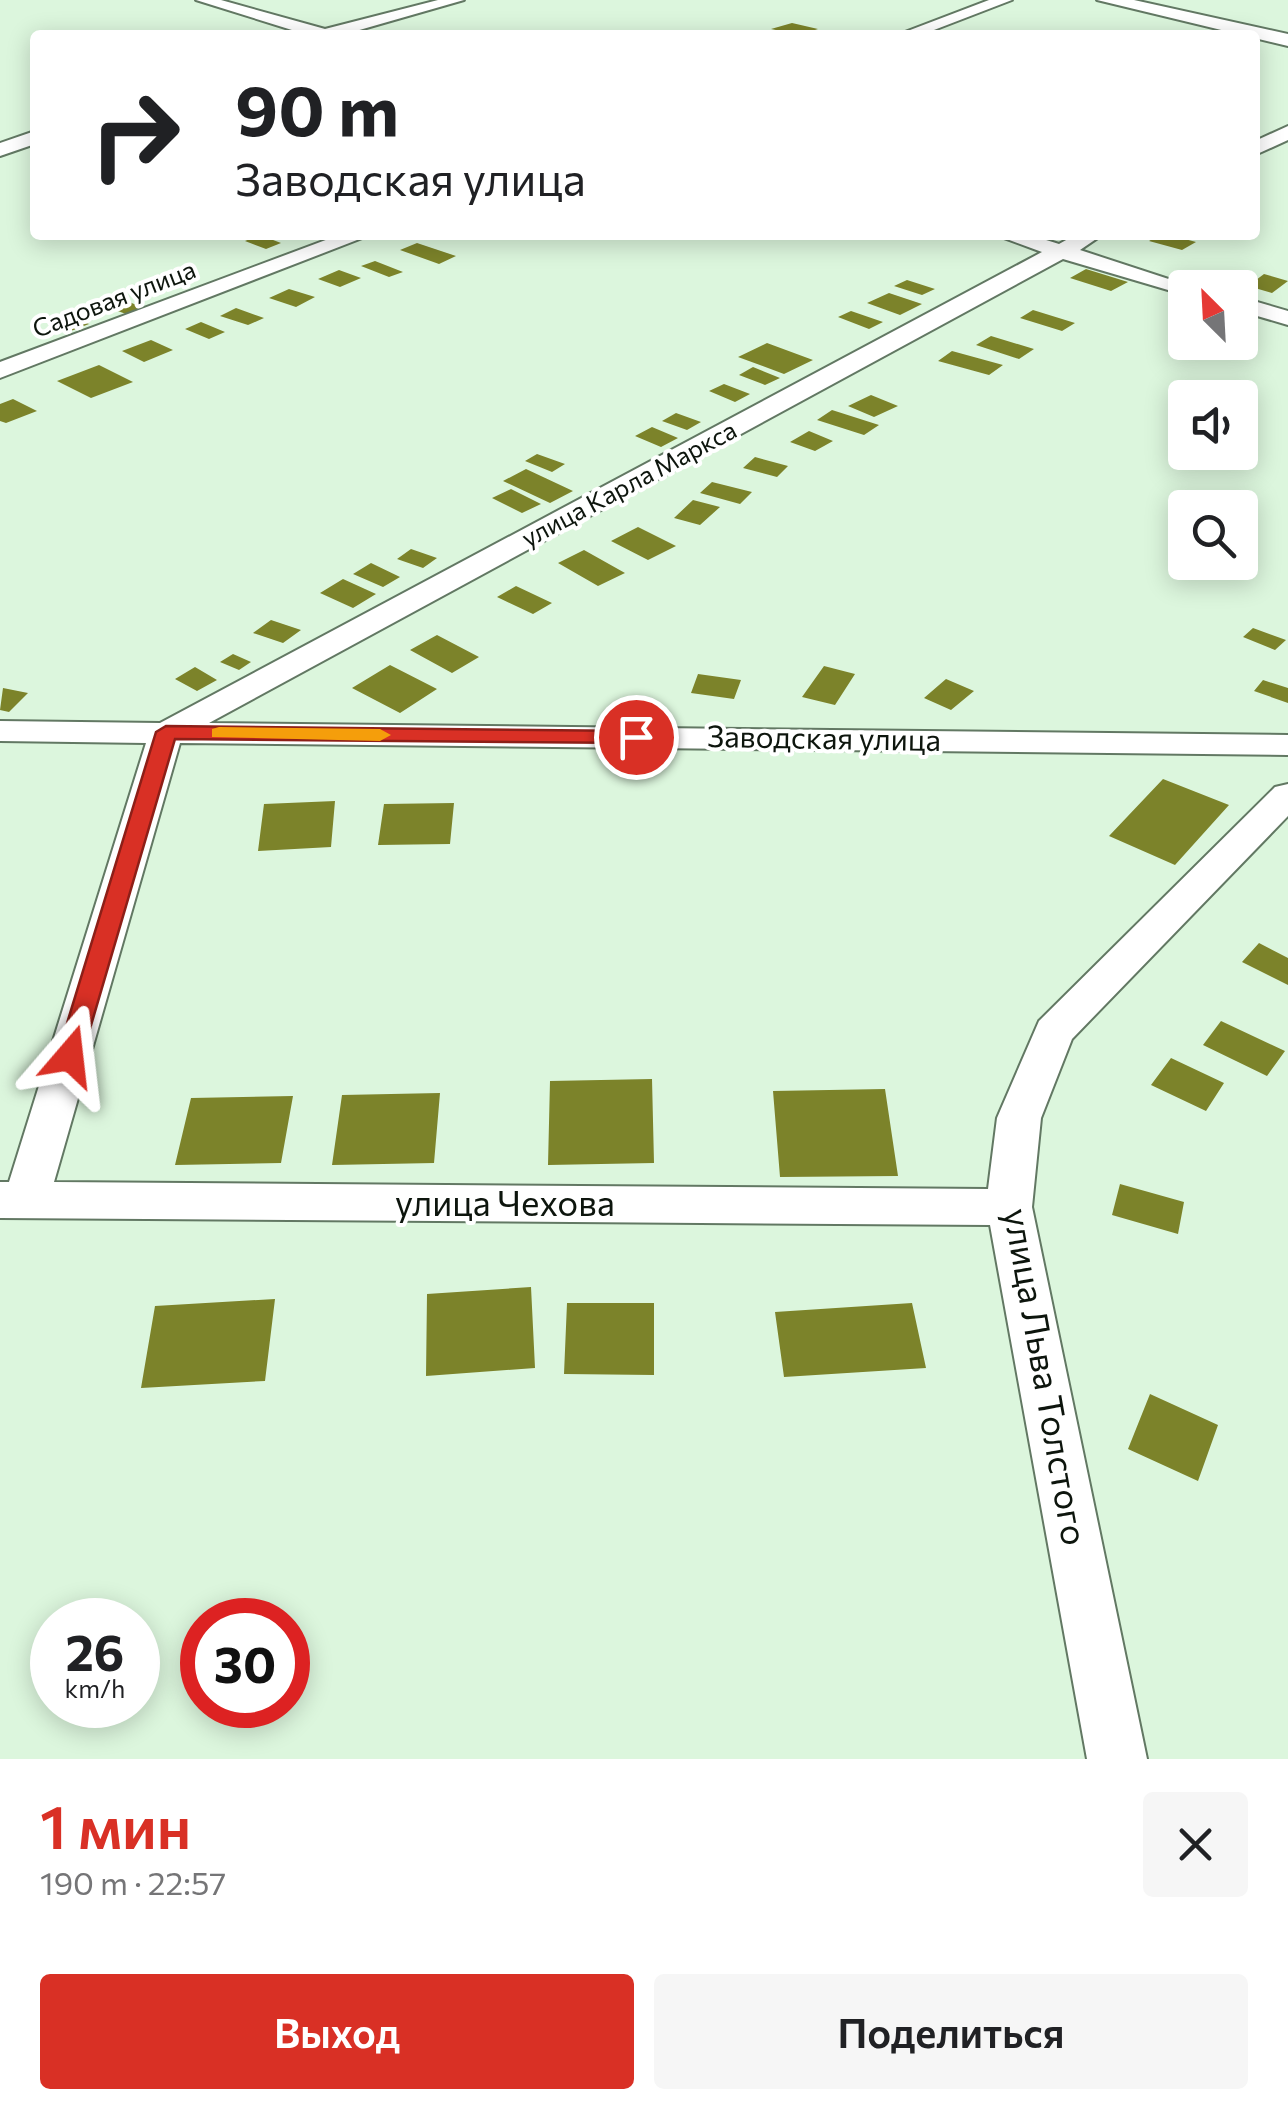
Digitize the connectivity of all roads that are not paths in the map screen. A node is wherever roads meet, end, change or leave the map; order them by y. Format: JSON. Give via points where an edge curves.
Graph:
{"nodes":[{"id":1,"x":204,"y":0,"type":"edge"},
{"id":2,"x":456,"y":0,"type":"edge"},
{"id":3,"x":1004,"y":0,"type":"edge"},
{"id":4,"x":1108,"y":0,"type":"edge"},
{"id":5,"x":307,"y":30,"type":"edge"},
{"id":6,"x":343,"y":30,"type":"edge"},
{"id":7,"x":918,"y":30,"type":"edge"},
{"id":8,"x":1243,"y":30,"type":"edge"},
{"id":9,"x":1260,"y":34,"type":"edge"},
{"id":10,"x":1288,"y":40,"type":"edge"},
{"id":11,"x":1288,"y":132,"type":"edge"},
{"id":12,"x":30,"y":139,"type":"edge"},
{"id":13,"x":1260,"y":146,"type":"edge"},
{"id":14,"x":0,"y":150,"type":"edge"},
{"id":15,"x":346,"y":240,"type":"edge"},
{"id":16,"x":1024,"y":240,"type":"edge"},
{"id":17,"x":1082,"y":240,"type":"edge"},
{"id":18,"x":1062,"y":251,"type":"junction"},
{"id":19,"x":1168,"y":283,"type":"edge"},
{"id":20,"x":1258,"y":309,"type":"edge"},
{"id":21,"x":1288,"y":318,"type":"edge"},
{"id":22,"x":0,"y":372,"type":"edge"},
{"id":23,"x":0,"y":731,"type":"edge"},
{"id":24,"x":166,"y":732,"type":"junction"},
{"id":25,"x":1288,"y":746,"type":"edge"},
{"id":26,"x":1288,"y":795,"type":"edge"},
{"id":27,"x":13,"y":1200,"type":"edge"},
{"id":28,"x":1009,"y":1207,"type":"junction"},
{"id":29,"x":1117,"y":1759,"type":"edge"}],
"edges":[{"from":1,"to":5,"type":"street"},
{"from":2,"to":6,"type":"street"},
{"from":3,"to":7,"type":"street"},
{"from":4,"to":8,"type":"street"},
{"from":9,"to":10,"type":"street"},
{"from":11,"to":13,"type":"street"},
{"from":12,"to":14,"type":"street"},
{"from":15,"to":22,"type":"street","name":"Садовая улица"},
{"from":16,"to":18,"type":"street"},
{"from":17,"to":18,"type":"street","name":"улица Карла Маркса"},
{"from":18,"to":19,"type":"street"},
{"from":18,"to":24,"type":"street","name":"улица Карла Маркса"},
{"from":20,"to":21,"type":"street"},
{"from":23,"to":24,"type":"street","name":"Заводская улица"},
{"from":24,"to":25,"type":"street","name":"Заводская улица"},
{"from":24,"to":27,"type":"street"},
{"from":26,"to":28,"type":"street","name":"улица Льва Толстого","via":[[1054,1032],[1019,1118]]},
{"from":27,"to":28,"type":"street","name":"улица Чехова"},
{"from":28,"to":29,"type":"street","name":"улица Льва Толстого"}]}
